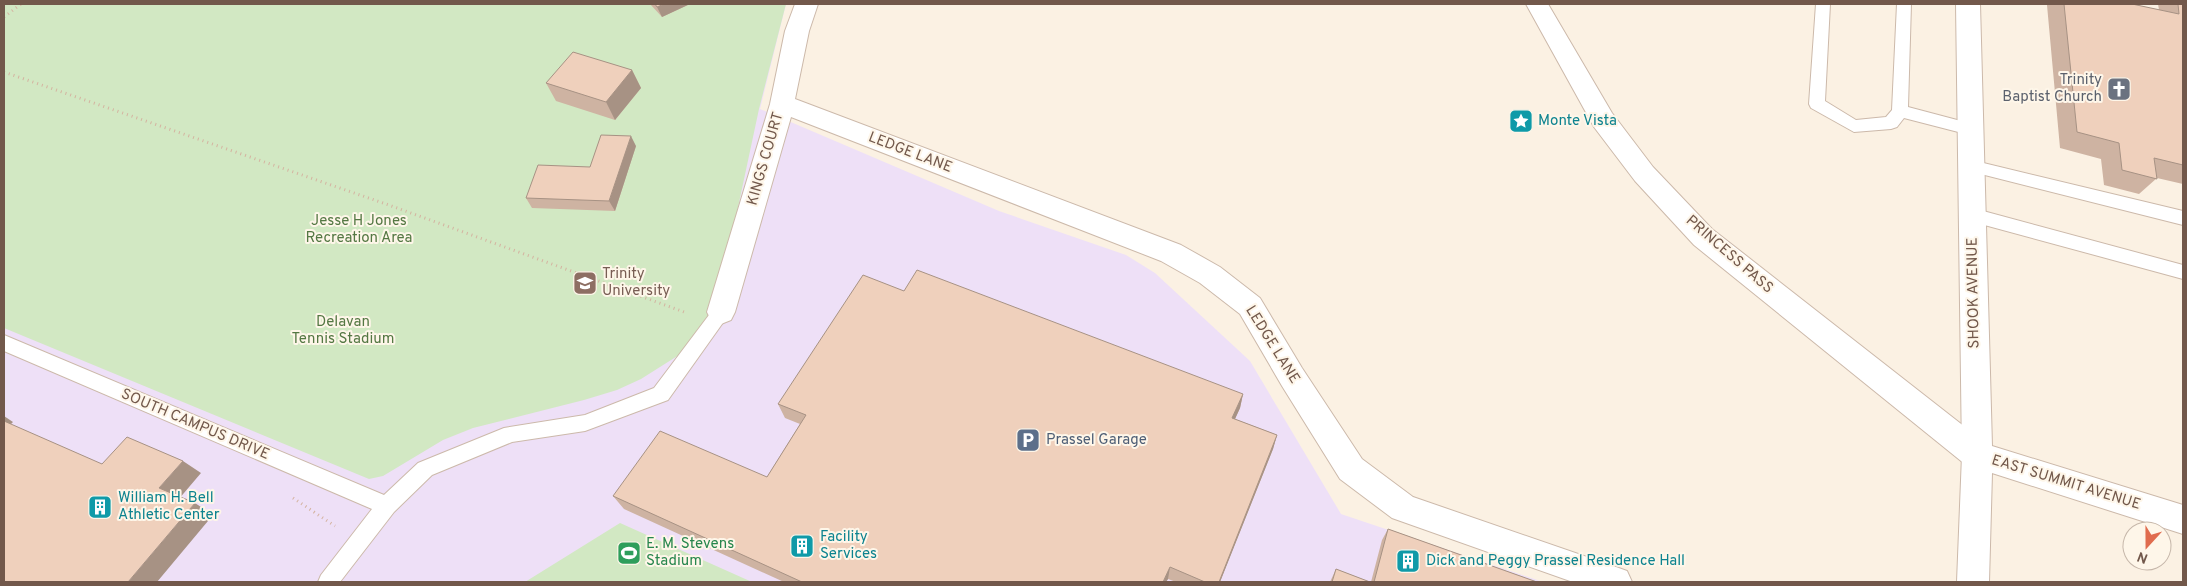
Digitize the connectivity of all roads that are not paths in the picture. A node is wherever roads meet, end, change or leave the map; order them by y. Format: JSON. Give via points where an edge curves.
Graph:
{"nodes":[{"id":1,"x":806,"y":4,"type":"edge"},
{"id":2,"x":1537,"y":4,"type":"edge"},
{"id":3,"x":1823,"y":4,"type":"edge"},
{"id":4,"x":1904,"y":4,"type":"edge"},
{"id":5,"x":1968,"y":4,"type":"edge"},
{"id":6,"x":782,"y":104,"type":"junction"},
{"id":7,"x":1900,"y":111,"type":"junction"},
{"id":8,"x":1970,"y":129,"type":"junction"},
{"id":9,"x":1971,"y":166,"type":"junction"},
{"id":10,"x":1972,"y":215,"type":"junction"},
{"id":11,"x":2183,"y":218,"type":"edge"},
{"id":12,"x":2183,"y":272,"type":"edge"},
{"id":13,"x":721,"y":312,"type":"joint"},
{"id":14,"x":4,"y":343,"type":"edge"},
{"id":15,"x":1977,"y":455,"type":"junction"},
{"id":16,"x":386,"y":506,"type":"junction"},
{"id":17,"x":2183,"y":519,"type":"edge"},
{"id":18,"x":328,"y":582,"type":"edge"},
{"id":19,"x":1616,"y":582,"type":"edge"},
{"id":20,"x":1973,"y":582,"type":"edge"}],
"edges":[{"from":1,"to":6,"type":"street","name":"KINGS COURT"},
{"from":2,"to":15,"type":"street","name":"PRINCESS PASS","via":[[1604,120],[1644,174],[1703,236],[1819,332]]},
{"from":3,"to":7,"type":"lane","via":[[1816,104],[1854,126],[1891,123]]},
{"from":4,"to":7,"type":"lane"},
{"from":5,"to":8,"type":"street","name":"SHOOK AVENUE"},
{"from":6,"to":13,"type":"street","name":"KINGS COURT"},
{"from":6,"to":19,"type":"street","name":"LEDGE LANE","via":[[1171,254],[1210,274],[1250,306],[1351,469],[1403,508]]},
{"from":7,"to":8,"type":"lane"},
{"from":8,"to":9,"type":"street","name":"SHOOK AVENUE"},
{"from":9,"to":10,"type":"street","name":"SHOOK AVENUE"},
{"from":9,"to":11,"type":"lane"},
{"from":10,"to":12,"type":"lane"},
{"from":10,"to":15,"type":"street","name":"SHOOK AVENUE"},
{"from":13,"to":16,"type":"lane","via":[[661,394],[585,423],[511,434],[476,448],[425,469]]},
{"from":14,"to":16,"type":"lane","name":"SOUTH CAMPUS DRIVE"},
{"from":15,"to":17,"type":"street","name":"EAST SUMMIT AVENUE"},
{"from":15,"to":20,"type":"street","name":"SHOOK AVENUE"},
{"from":16,"to":18,"type":"lane"}]}
